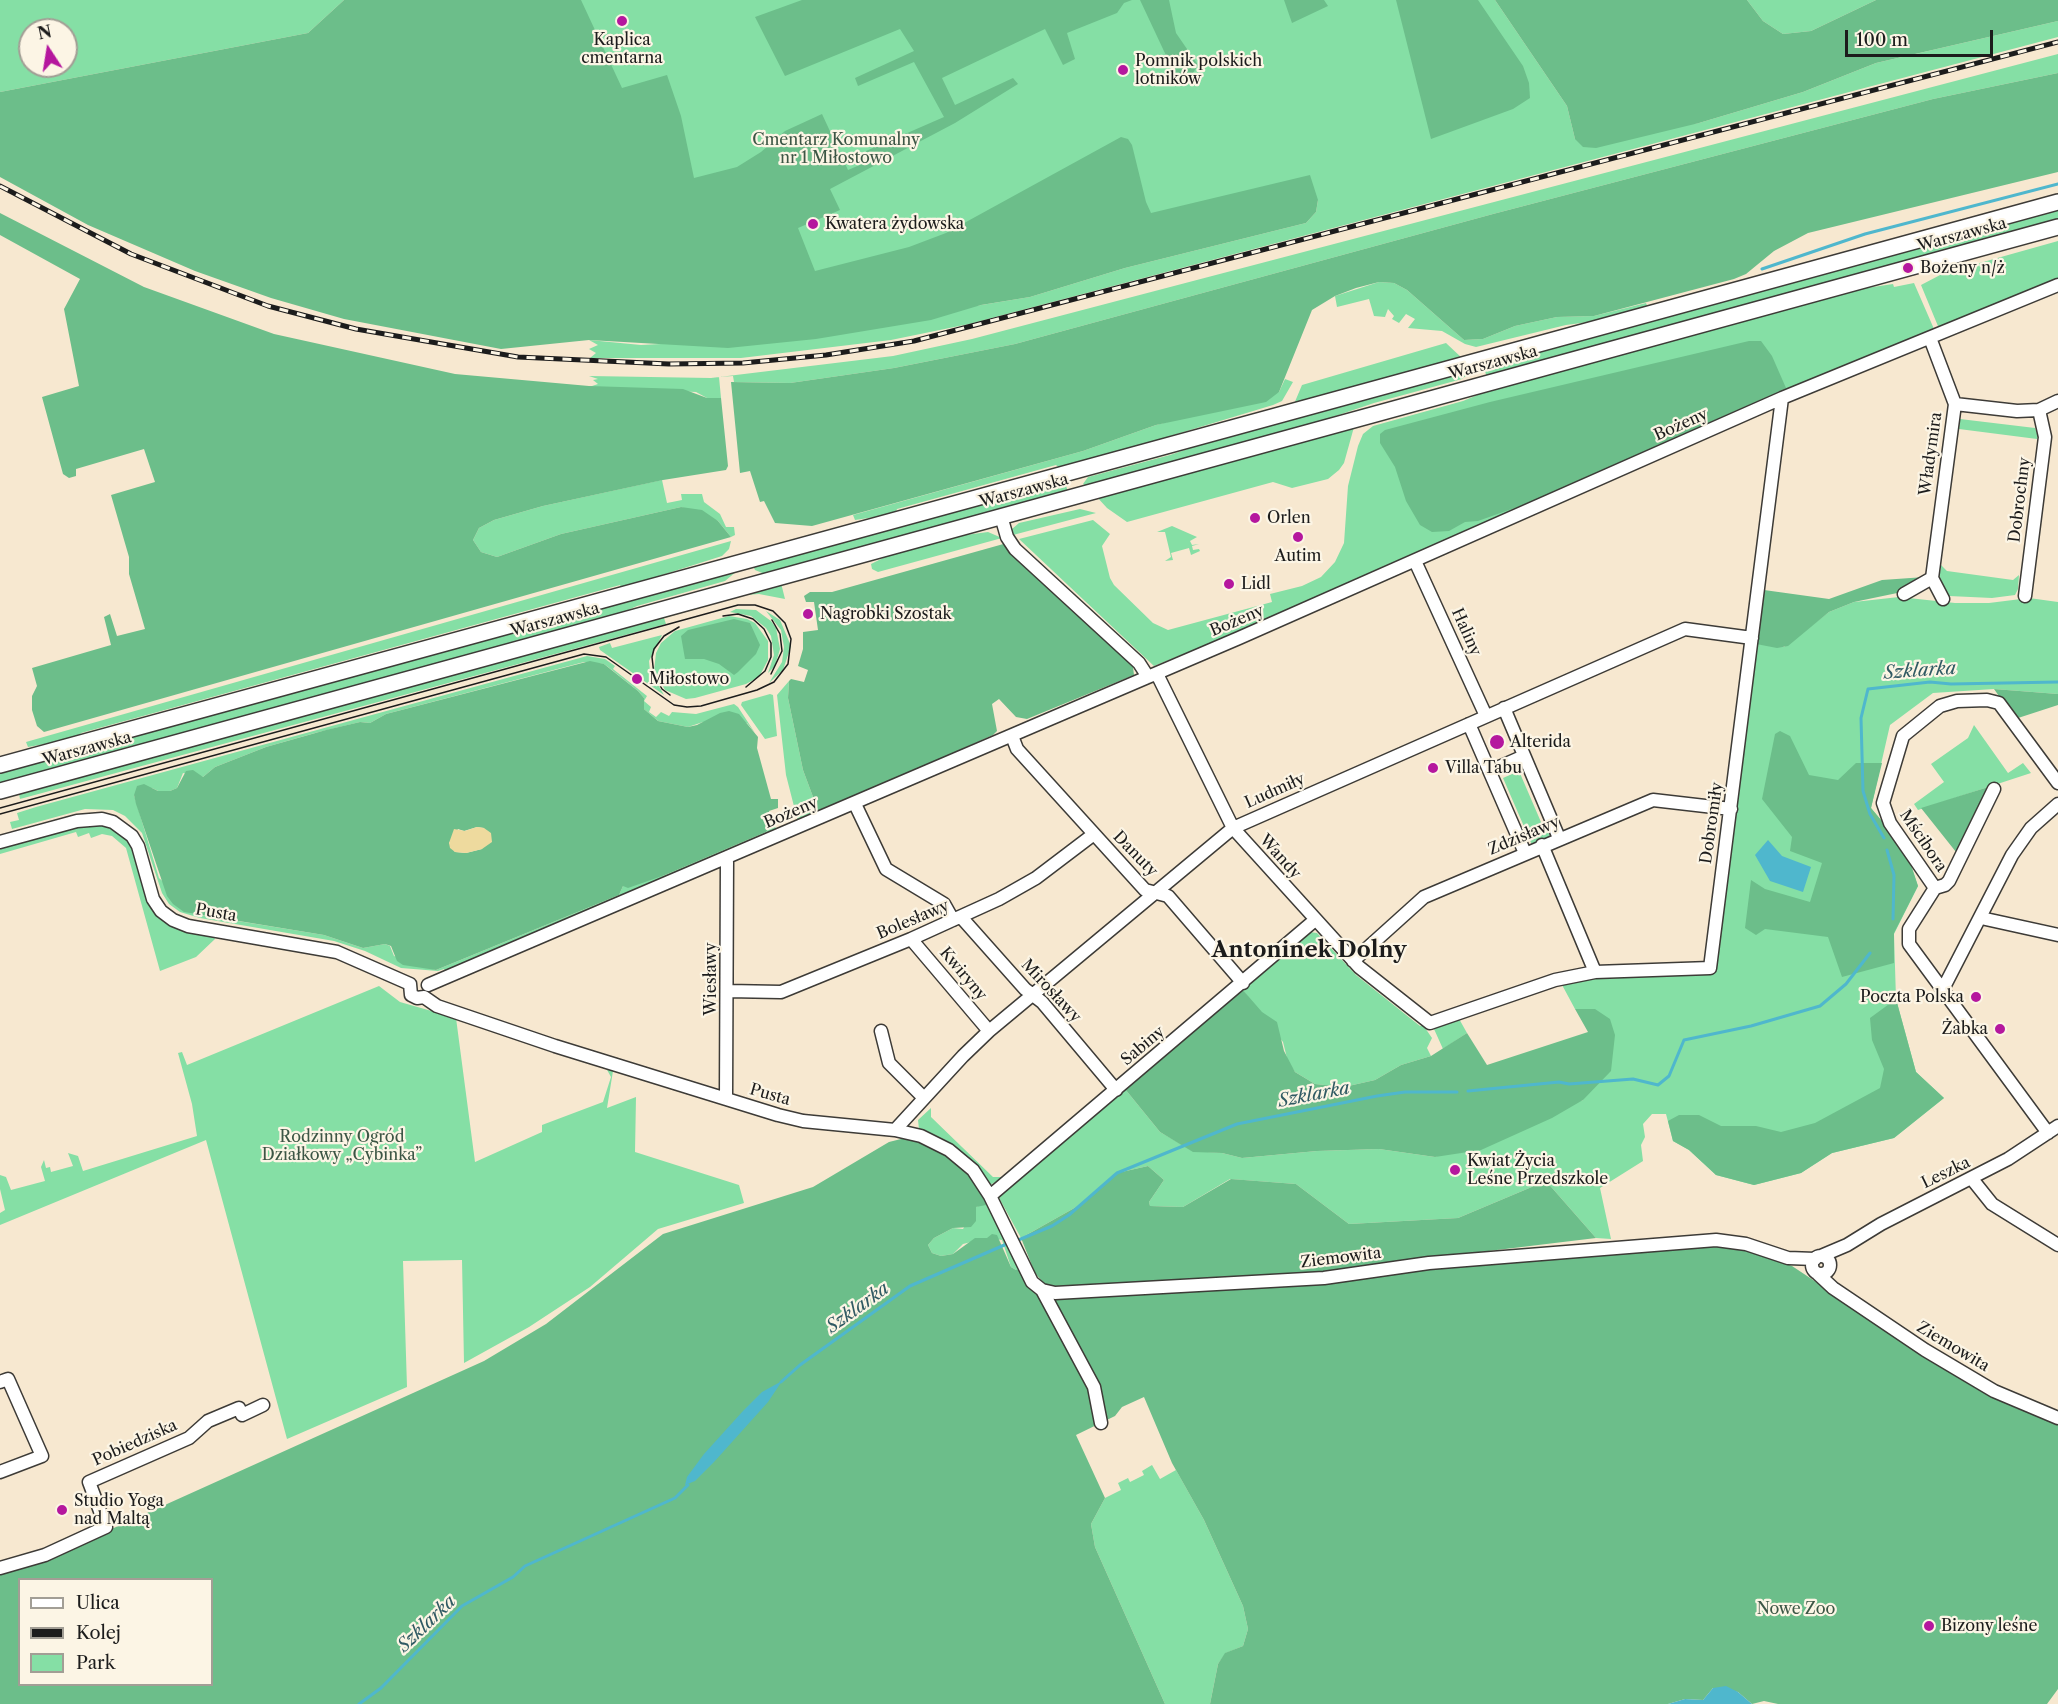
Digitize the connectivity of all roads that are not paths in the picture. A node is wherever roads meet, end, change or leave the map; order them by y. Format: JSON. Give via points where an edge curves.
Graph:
{"nodes":[{"id":1,"x":2058,"y":200,"type":"edge"},
{"id":2,"x":2058,"y":227,"type":"edge"},
{"id":3,"x":2058,"y":285,"type":"edge"},
{"id":4,"x":1930,"y":338,"type":"junction"},
{"id":5,"x":1473,"y":361,"type":"junction"},
{"id":6,"x":1479,"y":386,"type":"junction"},
{"id":7,"x":1782,"y":398,"type":"junction"},
{"id":8,"x":2058,"y":401,"type":"edge"},
{"id":9,"x":1955,"y":404,"type":"junction"},
{"id":10,"x":2039,"y":410,"type":"junction"},
{"id":11,"x":1084,"y":468,"type":"junction"},
{"id":12,"x":1078,"y":495,"type":"junction"},
{"id":13,"x":1001,"y":516,"type":"junction"},
{"id":14,"x":1415,"y":561,"type":"junction"},
{"id":15,"x":1932,"y":578,"type":"junction"},
{"id":16,"x":1904,"y":594,"type":"dead end"},
{"id":17,"x":2025,"y":596,"type":"dead end"},
{"id":18,"x":1944,"y":599,"type":"dead end"},
{"id":19,"x":1752,"y":638,"type":"junction"},
{"id":20,"x":1153,"y":676,"type":"junction"},
{"id":21,"x":1504,"y":708,"type":"junction"},
{"id":22,"x":1486,"y":716,"type":"junction"},
{"id":23,"x":1469,"y":724,"type":"junction"},
{"id":24,"x":1012,"y":736,"type":"junction"},
{"id":25,"x":1524,"y":756,"type":"junction"},
{"id":26,"x":0,"y":765,"type":"edge"},
{"id":27,"x":1490,"y":771,"type":"junction"},
{"id":28,"x":2058,"y":783,"type":"edge"},
{"id":29,"x":1994,"y":789,"type":"dead end"},
{"id":30,"x":0,"y":791,"type":"edge"},
{"id":31,"x":855,"y":804,"type":"junction"},
{"id":32,"x":2058,"y":804,"type":"edge"},
{"id":33,"x":1731,"y":809,"type":"junction"},
{"id":34,"x":1233,"y":828,"type":"junction"},
{"id":35,"x":1094,"y":834,"type":"junction"},
{"id":36,"x":1559,"y":838,"type":"junction"},
{"id":37,"x":0,"y":842,"type":"edge"},
{"id":38,"x":1542,"y":845,"type":"junction"},
{"id":39,"x":1525,"y":853,"type":"junction"},
{"id":40,"x":728,"y":859,"type":"junction"},
{"id":41,"x":1935,"y":888,"type":"junction"},
{"id":42,"x":1154,"y":892,"type":"junction"},
{"id":43,"x":1981,"y":918,"type":"junction"},
{"id":44,"x":957,"y":919,"type":"junction"},
{"id":45,"x":1315,"y":920,"type":"junction"},
{"id":46,"x":2058,"y":935,"type":"edge"},
{"id":47,"x":911,"y":939,"type":"junction"},
{"id":48,"x":1353,"y":961,"type":"junction"},
{"id":49,"x":1595,"y":972,"type":"junction"},
{"id":50,"x":1243,"y":983,"type":"junction"},
{"id":51,"x":1944,"y":987,"type":"junction"},
{"id":52,"x":426,"y":991,"type":"junction"},
{"id":53,"x":728,"y":991,"type":"junction"},
{"id":54,"x":1032,"y":994,"type":"junction"},
{"id":55,"x":1430,"y":1023,"type":"joint"},
{"id":56,"x":881,"y":1030,"type":"dead end"},
{"id":57,"x":989,"y":1031,"type":"junction"},
{"id":58,"x":1116,"y":1090,"type":"junction"},
{"id":59,"x":924,"y":1098,"type":"junction"},
{"id":60,"x":726,"y":1100,"type":"junction"},
{"id":61,"x":2053,"y":1129,"type":"edge"},
{"id":62,"x":896,"y":1130,"type":"junction"},
{"id":63,"x":1972,"y":1179,"type":"junction"},
{"id":64,"x":990,"y":1196,"type":"junction"},
{"id":65,"x":2058,"y":1245,"type":"edge"},
{"id":66,"x":1788,"y":1258,"type":"junction"},
{"id":67,"x":1824,"y":1261,"type":"junction"},
{"id":68,"x":1816,"y":1273,"type":"junction"},
{"id":69,"x":1042,"y":1290,"type":"junction"},
{"id":70,"x":1839,"y":1290,"type":"junction"},
{"id":71,"x":0,"y":1382,"type":"edge"},
{"id":72,"x":263,"y":1405,"type":"dead end"},
{"id":73,"x":2058,"y":1418,"type":"edge"},
{"id":74,"x":1101,"y":1423,"type":"dead end"},
{"id":75,"x":0,"y":1472,"type":"edge"},
{"id":76,"x":0,"y":1567,"type":"edge"}],
"edges":[{"from":1,"to":5,"type":"main road","name":"Warszawska"},
{"from":2,"to":6,"type":"main road","name":"Warszawska"},
{"from":3,"to":4,"type":"street","name":"Bożeny"},
{"from":4,"to":7,"type":"street","name":"Bożeny"},
{"from":4,"to":9,"type":"street","name":"Władymira"},
{"from":5,"to":6,"type":"main road"},
{"from":5,"to":11,"type":"main road","name":"Warszawska"},
{"from":6,"to":12,"type":"main road","name":"Warszawska"},
{"from":7,"to":14,"type":"street","name":"Bożeny"},
{"from":7,"to":19,"type":"street","name":"Dobromiły"},
{"from":8,"to":10,"type":"street"},
{"from":9,"to":10,"type":"street"},
{"from":9,"to":15,"type":"street","name":"Władymira"},
{"from":10,"to":17,"type":"street","name":"Dobrochny","via":[[2045,437]]},
{"from":11,"to":12,"type":"main road","via":[[1076,479]]},
{"from":11,"to":26,"type":"main road","name":"Warszawska"},
{"from":12,"to":13,"type":"main road","name":"Warszawska"},
{"from":13,"to":20,"type":"street","name":"Wandy","via":[[1015,549]]},
{"from":13,"to":30,"type":"main road","name":"Warszawska"},
{"from":14,"to":20,"type":"street","name":"Bożeny"},
{"from":14,"to":22,"type":"street","name":"Haliny"},
{"from":15,"to":16,"type":"street"},
{"from":15,"to":18,"type":"street"},
{"from":19,"to":21,"type":"street","name":"Ludmiły","via":[[1685,629]]},
{"from":19,"to":33,"type":"street","name":"Dobromiły"},
{"from":20,"to":24,"type":"street","name":"Bożeny"},
{"from":20,"to":34,"type":"street","name":"Wandy"},
{"from":21,"to":22,"type":"street","name":"Ludmiły"},
{"from":21,"to":25,"type":"street"},
{"from":22,"to":23,"type":"street","name":"Ludmiły"},
{"from":23,"to":27,"type":"street"},
{"from":23,"to":34,"type":"street","name":"Ludmiły"},
{"from":24,"to":31,"type":"street","name":"Bożeny"},
{"from":24,"to":35,"type":"street","name":"Danuty","via":[[1017,749]]},
{"from":25,"to":27,"type":"street"},
{"from":25,"to":36,"type":"street"},
{"from":27,"to":39,"type":"street"},
{"from":28,"to":41,"type":"street","name":"Mścibora","via":[[2002,705],[1994,700],[1947,702],[1907,730],[1884,796],[1884,809]]},
{"from":29,"to":41,"type":"street","name":"Mścibora","via":[[1949,881]]},
{"from":31,"to":40,"type":"street","name":"Bożeny"},
{"from":31,"to":44,"type":"street","name":"Mirosławy","via":[[886,869],[944,904]]},
{"from":32,"to":43,"type":"street","via":[[2022,838]]},
{"from":33,"to":36,"type":"street","name":"Zdzisławy","via":[[1653,800]]},
{"from":33,"to":49,"type":"street","name":"Dobromiły","via":[[1710,968]]},
{"from":34,"to":42,"type":"street","name":"Ludmiły"},
{"from":34,"to":45,"type":"street","name":"Wandy"},
{"from":35,"to":42,"type":"street","name":"Danuty","via":[[1145,890]]},
{"from":35,"to":44,"type":"street","name":"Bolesławy","via":[[1036,878]]},
{"from":36,"to":38,"type":"street","name":"Zdzisławy"},
{"from":37,"to":52,"type":"street","name":"Pusta","via":[[34,838],[77,820],[113,822],[132,836],[153,898],[173,920],[188,926],[337,952],[410,984],[411,995],[417,998]]},
{"from":38,"to":39,"type":"street","name":"Zdzisławy"},
{"from":38,"to":49,"type":"street"},
{"from":39,"to":48,"type":"street","name":"Zdzisławy","via":[[1424,897]]},
{"from":40,"to":52,"type":"street","name":"Bożeny"},
{"from":40,"to":53,"type":"street","name":"Wiesławy"},
{"from":41,"to":51,"type":"street","name":"Mścibora","via":[[1909,929],[1908,939]]},
{"from":42,"to":50,"type":"street","name":"Danuty","via":[[1168,896]]},
{"from":42,"to":54,"type":"street","name":"Ludmiły"},
{"from":43,"to":46,"type":"street"},
{"from":43,"to":51,"type":"street"},
{"from":44,"to":47,"type":"street","name":"Bolesławy"},
{"from":44,"to":54,"type":"street","name":"Mirosławy"},
{"from":45,"to":48,"type":"street","name":"Wandy"},
{"from":45,"to":50,"type":"street","name":"Sabiny"},
{"from":47,"to":53,"type":"street","name":"Bolesławy","via":[[781,992]]},
{"from":47,"to":57,"type":"street","name":"Kwiryny"},
{"from":48,"to":55,"type":"street","name":"Wandy"},
{"from":49,"to":55,"type":"street","name":"Dobromiły","via":[[1555,980]]},
{"from":50,"to":58,"type":"street","name":"Sabiny"},
{"from":51,"to":61,"type":"street","name":"Mścibora"},
{"from":52,"to":60,"type":"street","name":"Pusta","via":[[437,1006]]},
{"from":53,"to":60,"type":"street","name":"Wiesławy"},
{"from":54,"to":57,"type":"street","name":"Ludmiły"},
{"from":54,"to":58,"type":"street","name":"Mirosławy"},
{"from":56,"to":59,"type":"street","via":[[889,1063]]},
{"from":57,"to":59,"type":"street","name":"Ludmiły"},
{"from":58,"to":64,"type":"street","name":"Sabiny"},
{"from":59,"to":62,"type":"street","name":"Ludmiły"},
{"from":60,"to":62,"type":"street","name":"Pusta","via":[[803,1121]]},
{"from":61,"to":63,"type":"street","name":"Leszka"},
{"from":62,"to":64,"type":"street","name":"Pusta","via":[[921,1137],[958,1156]]},
{"from":63,"to":65,"type":"street","via":[[1992,1204]]},
{"from":63,"to":67,"type":"street","name":"Leszka","via":[[1907,1211]]},
{"from":64,"to":69,"type":"street","name":"Pusta","via":[[1032,1282]]},
{"from":66,"to":67,"type":"street","name":"Ziemowita"},
{"from":66,"to":68,"type":"street","name":"Ziemowita"},
{"from":66,"to":69,"type":"street","name":"Ziemowita","via":[[1746,1244],[1716,1240],[1429,1263],[1324,1278],[1078,1292]]},
{"from":67,"to":68,"type":"street","via":[[1812,1266]]},
{"from":67,"to":70,"type":"street"},
{"from":68,"to":70,"type":"street","name":"Ziemowita"},
{"from":69,"to":74,"type":"street","via":[[1094,1387]]},
{"from":70,"to":73,"type":"street","name":"Ziemowita","via":[[1925,1350],[1994,1391]]},
{"from":71,"to":75,"type":"street","via":[[8,1379],[42,1456]]},
{"from":72,"to":76,"type":"street","name":"Pobiedziska","via":[[242,1414],[239,1408],[208,1422],[189,1438],[89,1482],[106,1527],[45,1555]]}]}
